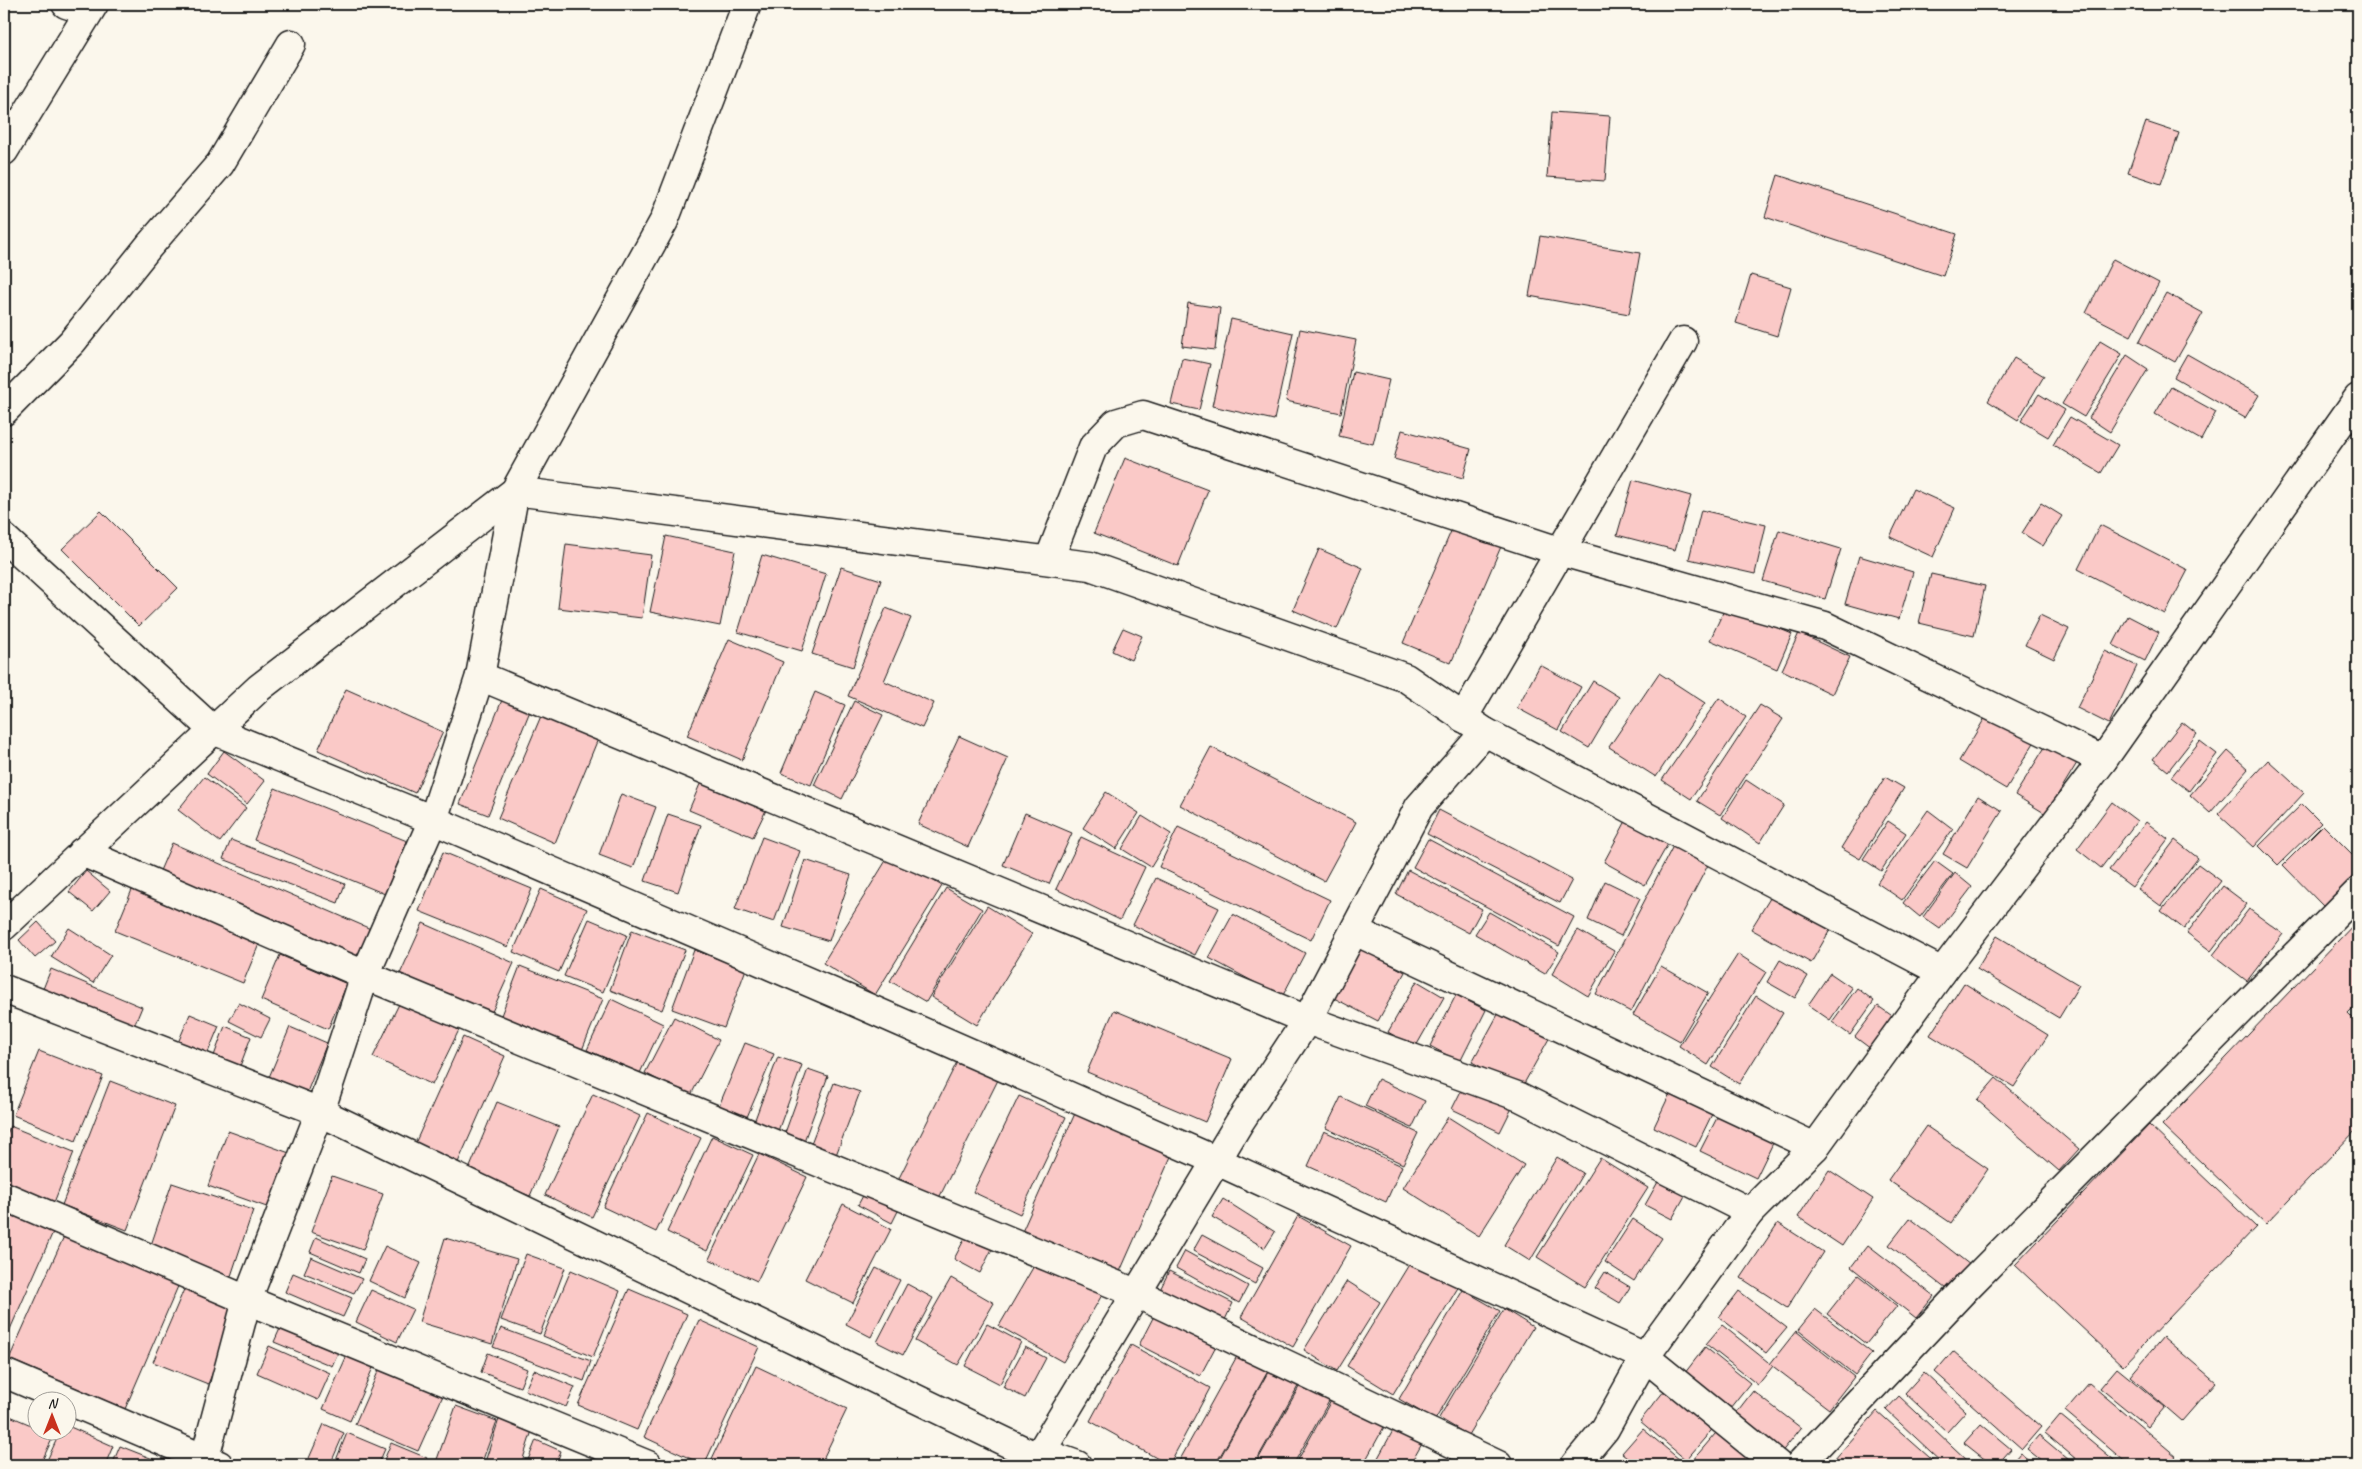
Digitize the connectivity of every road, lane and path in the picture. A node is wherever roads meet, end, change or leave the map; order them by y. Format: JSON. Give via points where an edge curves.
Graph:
{"nodes":[{"id":1,"x":747,"y":4,"type":"edge"},
{"id":2,"x":83,"y":6,"type":"edge"},
{"id":3,"x":291,"y":44,"type":"dead end"},
{"id":4,"x":4,"y":151,"type":"edge"},
{"id":5,"x":1683,"y":341,"type":"dead end"},
{"id":6,"x":2358,"y":398,"type":"edge"},
{"id":7,"x":4,"y":411,"type":"edge"},
{"id":8,"x":515,"y":491,"type":"junction"},
{"id":9,"x":4,"y":538,"type":"edge"},
{"id":10,"x":1559,"y":551,"type":"junction"},
{"id":11,"x":1049,"y":560,"type":"junction"},
{"id":12,"x":480,"y":676,"type":"junction"},
{"id":13,"x":1474,"y":725,"type":"junction"},
{"id":14,"x":213,"y":730,"type":"junction"},
{"id":15,"x":2103,"y":760,"type":"junction"},
{"id":16,"x":434,"y":820,"type":"junction"},
{"id":17,"x":82,"y":852,"type":"junction"},
{"id":18,"x":2358,"y":892,"type":"edge"},
{"id":19,"x":4,"y":926,"type":"edge"},
{"id":20,"x":1355,"y":931,"type":"junction"},
{"id":21,"x":1942,"y":972,"type":"junction"},
{"id":22,"x":365,"y":975,"type":"junction"},
{"id":23,"x":4,"y":989,"type":"edge"},
{"id":24,"x":1307,"y":1020,"type":"junction"},
{"id":25,"x":320,"y":1112,"type":"junction"},
{"id":26,"x":1815,"y":1147,"type":"junction"},
{"id":27,"x":1216,"y":1160,"type":"junction"},
{"id":28,"x":4,"y":1196,"type":"edge"},
{"id":29,"x":1750,"y":1212,"type":"junction"},
{"id":30,"x":1138,"y":1294,"type":"junction"},
{"id":31,"x":246,"y":1300,"type":"junction"},
{"id":32,"x":1646,"y":1357,"type":"junction"},
{"id":33,"x":4,"y":1373,"type":"edge"},
{"id":34,"x":1037,"y":1459,"type":"edge"},
{"id":35,"x":209,"y":1463,"type":"edge"},
{"id":36,"x":648,"y":1465,"type":"edge"},
{"id":37,"x":1078,"y":1465,"type":"edge"},
{"id":38,"x":1498,"y":1465,"type":"edge"},
{"id":39,"x":1575,"y":1465,"type":"edge"},
{"id":40,"x":1778,"y":1465,"type":"edge"},
{"id":41,"x":1799,"y":1465,"type":"edge"}],
"edges":[{"from":1,"to":8,"type":"street","via":[[664,221]]},
{"from":2,"to":4,"type":"street"},
{"from":3,"to":7,"type":"street","via":[[220,164],[72,342]]},
{"from":5,"to":10,"type":"street"},
{"from":6,"to":15,"type":"street"},
{"from":8,"to":11,"type":"street"},
{"from":8,"to":12,"type":"street"},
{"from":8,"to":14,"type":"street","via":[[259,688]]},
{"from":9,"to":14,"type":"street"},
{"from":10,"to":11,"type":"street","via":[[1143,415],[1116,424],[1093,447]]},
{"from":10,"to":13,"type":"street"},
{"from":10,"to":15,"type":"street","via":[[1825,626]]},
{"from":11,"to":13,"type":"street","via":[[1090,566],[1406,678]]},
{"from":12,"to":16,"type":"street"},
{"from":12,"to":24,"type":"street"},
{"from":13,"to":20,"type":"street","via":[[1419,807]]},
{"from":13,"to":21,"type":"street"},
{"from":14,"to":16,"type":"street"},
{"from":14,"to":17,"type":"street"},
{"from":15,"to":21,"type":"street"},
{"from":16,"to":22,"type":"street"},
{"from":16,"to":27,"type":"street"},
{"from":17,"to":19,"type":"street"},
{"from":17,"to":22,"type":"street"},
{"from":18,"to":41,"type":"street","via":[[1966,1288]]},
{"from":20,"to":24,"type":"street"},
{"from":20,"to":26,"type":"street"},
{"from":21,"to":26,"type":"street"},
{"from":22,"to":25,"type":"street"},
{"from":22,"to":30,"type":"street"},
{"from":23,"to":25,"type":"street"},
{"from":24,"to":27,"type":"street"},
{"from":24,"to":29,"type":"street","via":[[1520,1097]]},
{"from":25,"to":31,"type":"street"},
{"from":25,"to":34,"type":"street"},
{"from":26,"to":29,"type":"street"},
{"from":27,"to":30,"type":"street"},
{"from":27,"to":32,"type":"street"},
{"from":28,"to":31,"type":"street"},
{"from":29,"to":32,"type":"street"},
{"from":30,"to":34,"type":"street"},
{"from":30,"to":38,"type":"street"},
{"from":31,"to":35,"type":"street"},
{"from":31,"to":36,"type":"street"},
{"from":32,"to":39,"type":"street","via":[[1605,1429]]},
{"from":32,"to":40,"type":"street"},
{"from":33,"to":35,"type":"street"},
{"from":34,"to":37,"type":"street"}]}
